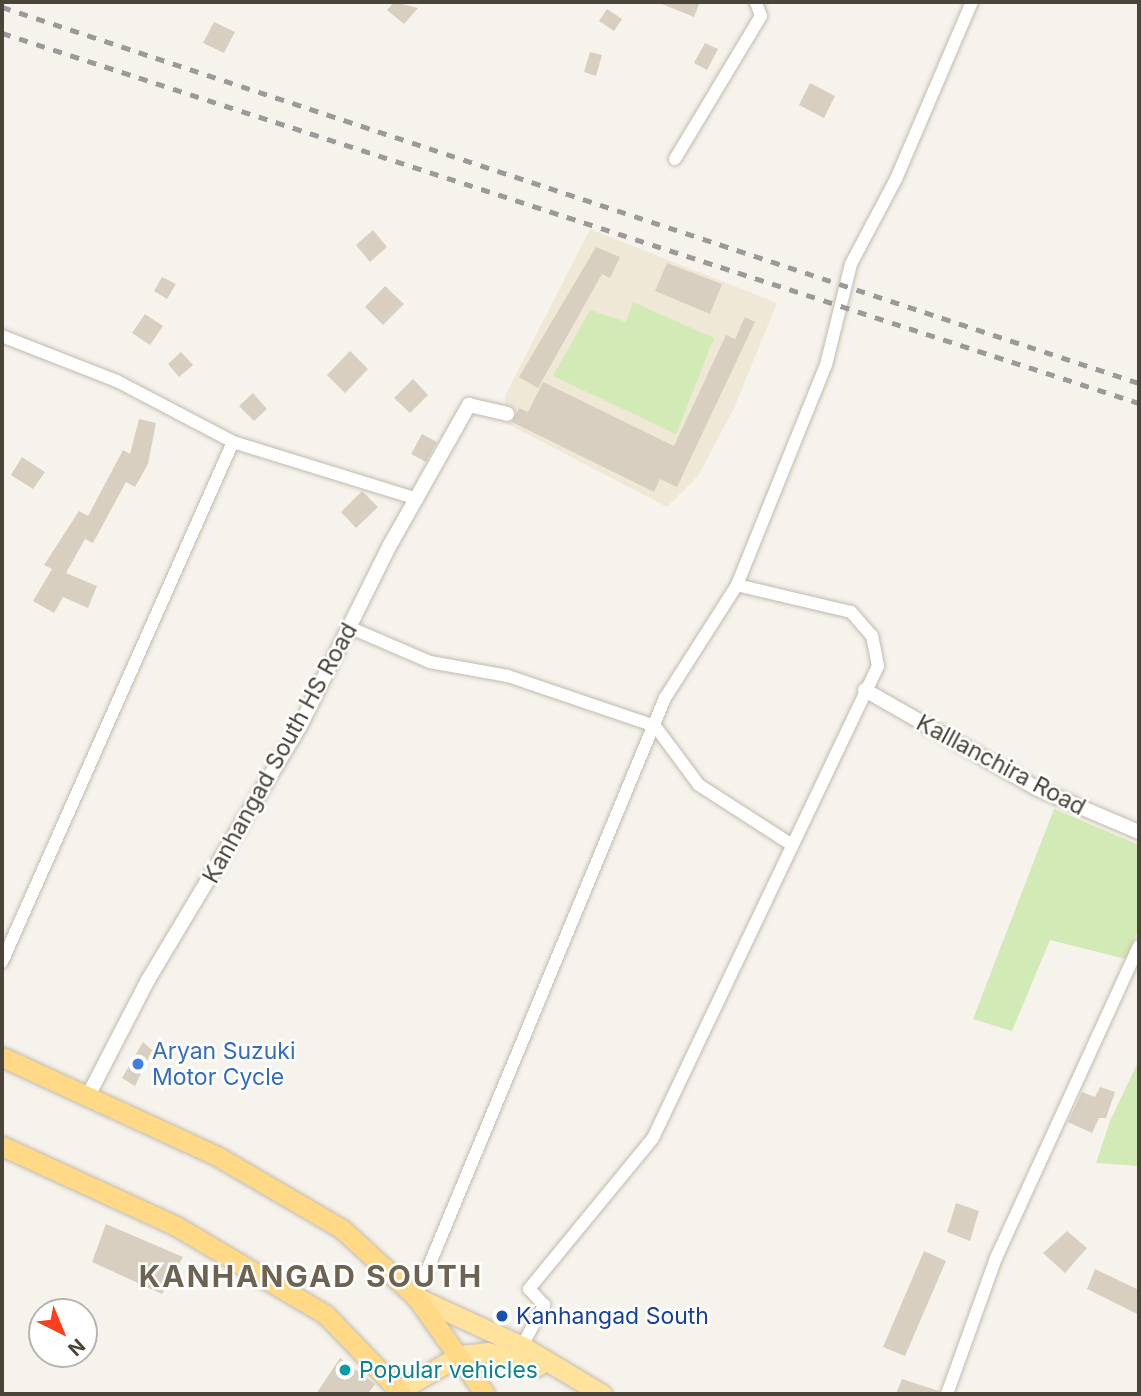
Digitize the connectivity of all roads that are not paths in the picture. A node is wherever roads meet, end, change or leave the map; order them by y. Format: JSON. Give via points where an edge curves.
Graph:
{"nodes":[{"id":1,"x":756,"y":2,"type":"edge"},
{"id":2,"x":972,"y":2,"type":"edge"},
{"id":3,"x":675,"y":159,"type":"dead end"},
{"id":4,"x":2,"y":336,"type":"edge"},
{"id":5,"x":508,"y":414,"type":"dead end"},
{"id":6,"x":233,"y":442,"type":"junction"},
{"id":7,"x":417,"y":499,"type":"junction"},
{"id":8,"x":737,"y":585,"type":"junction"},
{"id":9,"x":351,"y":628,"type":"junction"},
{"id":10,"x":865,"y":690,"type":"junction"},
{"id":11,"x":655,"y":726,"type":"junction"},
{"id":12,"x":1139,"y":832,"type":"edge"},
{"id":13,"x":792,"y":845,"type":"junction"},
{"id":14,"x":1139,"y":946,"type":"edge"},
{"id":15,"x":2,"y":962,"type":"edge"},
{"id":16,"x":2,"y":1057,"type":"edge"},
{"id":17,"x":88,"y":1096,"type":"junction"},
{"id":18,"x":2,"y":1146,"type":"edge"},
{"id":19,"x":416,"y":1297,"type":"junction"},
{"id":20,"x":522,"y":1346,"type":"junction"},
{"id":21,"x":460,"y":1355,"type":"junction"},
{"id":22,"x":401,"y":1392,"type":"edge"},
{"id":23,"x":596,"y":1392,"type":"edge"},
{"id":24,"x":485,"y":1394,"type":"edge"},
{"id":25,"x":947,"y":1394,"type":"edge"}],
"edges":[{"from":1,"to":3,"type":"street","via":[[761,16]]},
{"from":2,"to":8,"type":"street","via":[[896,179],[851,264],[826,365]]},
{"from":4,"to":6,"type":"street","via":[[96,372]]},
{"from":5,"to":7,"type":"street","name":"Kanhangad South HS Road","via":[[469,405]]},
{"from":6,"to":7,"type":"street"},
{"from":6,"to":15,"type":"street"},
{"from":7,"to":9,"type":"street","name":"Kanhangad South HS Road"},
{"from":8,"to":10,"type":"street","via":[[851,612],[872,636],[878,666]]},
{"from":8,"to":11,"type":"street","via":[[688,656]]},
{"from":9,"to":11,"type":"street","via":[[430,662],[508,676]]},
{"from":9,"to":17,"type":"street","name":"Kanhangad South HS Road"},
{"from":10,"to":12,"type":"street","name":"Kalllanchira Road","via":[[1038,789]]},
{"from":10,"to":13,"type":"street"},
{"from":11,"to":13,"type":"street","via":[[699,785]]},
{"from":11,"to":19,"type":"street"},
{"from":13,"to":20,"type":"street","via":[[653,1138],[529,1289],[544,1305]]},
{"from":14,"to":25,"type":"street","via":[[996,1258]]},
{"from":16,"to":17,"type":"highway"},
{"from":17,"to":19,"type":"highway","via":[[217,1156],[342,1229]]},
{"from":18,"to":22,"type":"highway","via":[[176,1226],[325,1314]]},
{"from":19,"to":20,"type":"main road"},
{"from":19,"to":21,"type":"highway"},
{"from":20,"to":23,"type":"main road"},
{"from":21,"to":22,"type":"main road"},
{"from":21,"to":23,"type":"main road","via":[[521,1359]]},
{"from":21,"to":24,"type":"highway"}]}
